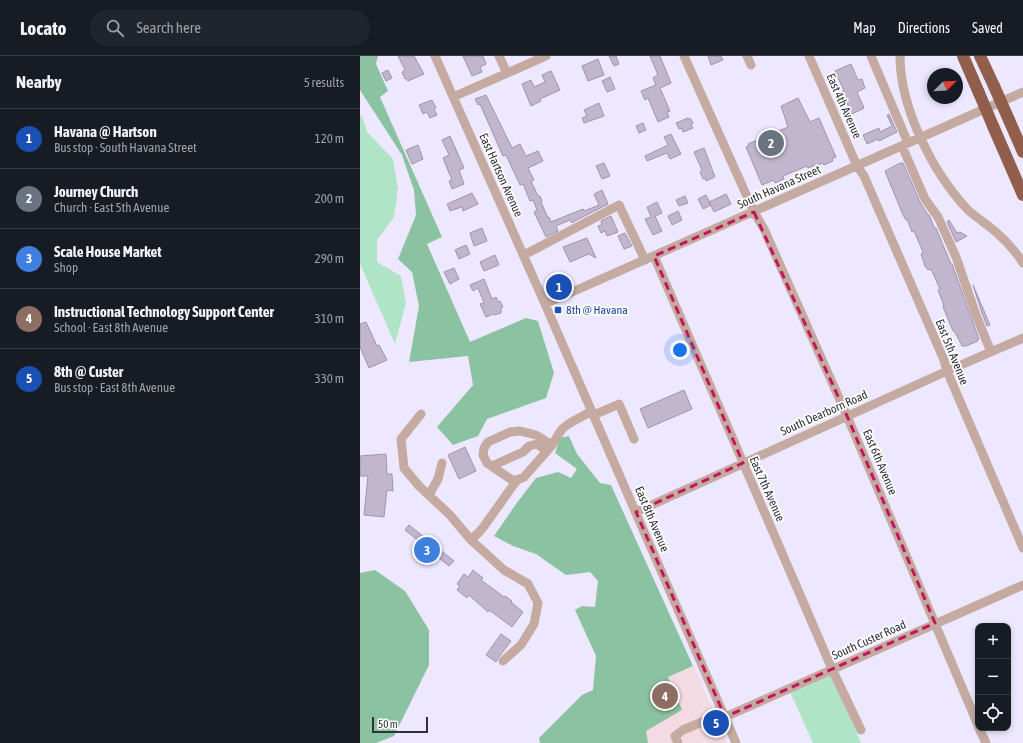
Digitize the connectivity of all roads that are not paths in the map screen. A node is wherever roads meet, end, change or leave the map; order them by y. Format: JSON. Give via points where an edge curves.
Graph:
{"nodes":[{"id":1,"x":435,"y":56,"type":"edge"},
{"id":2,"x":499,"y":56,"type":"edge"},
{"id":3,"x":546,"y":56,"type":"edge"},
{"id":4,"x":684,"y":56,"type":"edge"},
{"id":5,"x":747,"y":56,"type":"edge"},
{"id":6,"x":809,"y":56,"type":"edge"},
{"id":7,"x":871,"y":56,"type":"edge"},
{"id":8,"x":900,"y":56,"type":"edge"},
{"id":9,"x":963,"y":56,"type":"edge"},
{"id":10,"x":980,"y":56,"type":"edge"},
{"id":11,"x":751,"y":65,"type":"dead end"},
{"id":12,"x":507,"y":73,"type":"junction"},
{"id":13,"x":1023,"y":92,"type":"edge"},
{"id":14,"x":453,"y":97,"type":"junction"},
{"id":15,"x":921,"y":137,"type":"junction"},
{"id":16,"x":905,"y":144,"type":"junction"},
{"id":17,"x":1023,"y":152,"type":"edge"},
{"id":18,"x":857,"y":166,"type":"junction"},
{"id":19,"x":1023,"y":195,"type":"edge"},
{"id":20,"x":754,"y":212,"type":"junction"},
{"id":21,"x":524,"y":255,"type":"junction"},
{"id":22,"x":650,"y":258,"type":"junction"},
{"id":23,"x":1023,"y":263,"type":"edge"},
{"id":24,"x":545,"y":304,"type":"junction"},
{"id":25,"x":1023,"y":338,"type":"edge"},
{"id":26,"x":991,"y":352,"type":"junction"},
{"id":27,"x":947,"y":371,"type":"junction"},
{"id":28,"x":593,"y":413,"type":"junction"},
{"id":29,"x":421,"y":414,"type":"dead end"},
{"id":30,"x":847,"y":416,"type":"junction"},
{"id":31,"x":634,"y":439,"type":"dead end"},
{"id":32,"x":550,"y":448,"type":"junction"},
{"id":33,"x":442,"y":463,"type":"dead end"},
{"id":34,"x":742,"y":463,"type":"junction"},
{"id":35,"x":492,"y":466,"type":"junction"},
{"id":36,"x":517,"y":480,"type":"junction"},
{"id":37,"x":429,"y":495,"type":"junction"},
{"id":38,"x":636,"y":512,"type":"junction"},
{"id":39,"x":471,"y":540,"type":"junction"},
{"id":40,"x":1023,"y":548,"type":"edge"},
{"id":41,"x":1023,"y":585,"type":"edge"},
{"id":42,"x":935,"y":623,"type":"junction"},
{"id":43,"x":503,"y":661,"type":"dead end"},
{"id":44,"x":832,"y":669,"type":"junction"},
{"id":45,"x":724,"y":715,"type":"junction"},
{"id":46,"x":975,"y":718,"type":"edge"},
{"id":47,"x":861,"y":730,"type":"dead end"},
{"id":48,"x":980,"y":731,"type":"edge"},
{"id":49,"x":678,"y":743,"type":"edge"},
{"id":50,"x":736,"y":743,"type":"edge"},
{"id":51,"x":986,"y":743,"type":"edge"}],
"edges":[{"from":1,"to":14,"type":"street","name":"East Hartson Avenue"},
{"from":2,"to":12,"type":"street"},
{"from":3,"to":12,"type":"street"},
{"from":4,"to":20,"type":"street"},
{"from":5,"to":11,"type":"street"},
{"from":6,"to":18,"type":"street","name":"East 4th Avenue"},
{"from":7,"to":16,"type":"street"},
{"from":8,"to":15,"type":"street","via":[[902,82]]},
{"from":9,"to":19,"type":"highway","bridge":true},
{"from":10,"to":17,"type":"highway","bridge":true},
{"from":12,"to":14,"type":"street"},
{"from":13,"to":15,"type":"street","name":"South Havana Street"},
{"from":14,"to":21,"type":"street","name":"East Hartson Avenue"},
{"from":15,"to":16,"type":"street","name":"South Havana Street"},
{"from":15,"to":23,"type":"street","via":[[935,168],[948,187],[970,211],[998,234]]},
{"from":16,"to":18,"type":"street","name":"South Havana Street"},
{"from":16,"to":26,"type":"street","via":[[925,199],[938,217],[956,257]]},
{"from":18,"to":20,"type":"street","name":"South Havana Street"},
{"from":18,"to":27,"type":"street","name":"East 5th Avenue","via":[[867,183]]},
{"from":20,"to":22,"type":"street","name":"South Havana Street"},
{"from":20,"to":30,"type":"street","name":"East 6th Avenue","via":[[764,229]]},
{"from":21,"to":22,"type":"street","name":"East 7th Avenue","via":[[619,205]]},
{"from":21,"to":24,"type":"street","name":"East Hartson Avenue"},
{"from":22,"to":24,"type":"street","name":"South Havana Street"},
{"from":22,"to":34,"type":"street","name":"East 7th Avenue"},
{"from":24,"to":28,"type":"street","name":"East 8th Avenue"},
{"from":25,"to":26,"type":"street","name":"South Dearborn Road"},
{"from":26,"to":27,"type":"street","name":"South Dearborn Road"},
{"from":27,"to":30,"type":"street","name":"South Dearborn Road"},
{"from":27,"to":40,"type":"street","name":"East 5th Avenue"},
{"from":28,"to":31,"type":"street","via":[[619,404]]},
{"from":28,"to":32,"type":"street","via":[[570,422],[562,429]]},
{"from":28,"to":38,"type":"street","name":"East 8th Avenue"},
{"from":29,"to":37,"type":"street","via":[[401,439],[404,468]]},
{"from":30,"to":34,"type":"street","name":"South Dearborn Road"},
{"from":30,"to":42,"type":"street","name":"East 6th Avenue"},
{"from":32,"to":35,"type":"street","via":[[538,444],[529,446],[523,452]]},
{"from":32,"to":35,"type":"street","via":[[536,435],[520,431],[510,432],[488,442],[484,448],[483,455]]},
{"from":32,"to":36,"type":"street","via":[[524,477]]},
{"from":33,"to":37,"type":"street","via":[[438,479]]},
{"from":34,"to":38,"type":"street","name":"South Dearborn Road"},
{"from":34,"to":44,"type":"street","name":"East 7th Avenue"},
{"from":35,"to":36,"type":"street","via":[[512,480]]},
{"from":36,"to":39,"type":"street","via":[[482,530]]},
{"from":37,"to":39,"type":"street"},
{"from":38,"to":45,"type":"street","name":"East 8th Avenue"},
{"from":39,"to":43,"type":"street","via":[[504,570],[528,584],[538,603],[534,624],[521,645]]},
{"from":41,"to":42,"type":"street","name":"South Custer Road"},
{"from":42,"to":44,"type":"street","name":"South Custer Road"},
{"from":42,"to":46,"type":"street","name":"East 6th Avenue"},
{"from":44,"to":45,"type":"street","name":"South Custer Road"},
{"from":44,"to":47,"type":"street","name":"East 7th Avenue"},
{"from":45,"to":49,"type":"street","name":"South Custer Road","via":[[683,730],[675,736]]},
{"from":45,"to":50,"type":"street","name":"East 8th Avenue"},
{"from":48,"to":51,"type":"street"}]}
